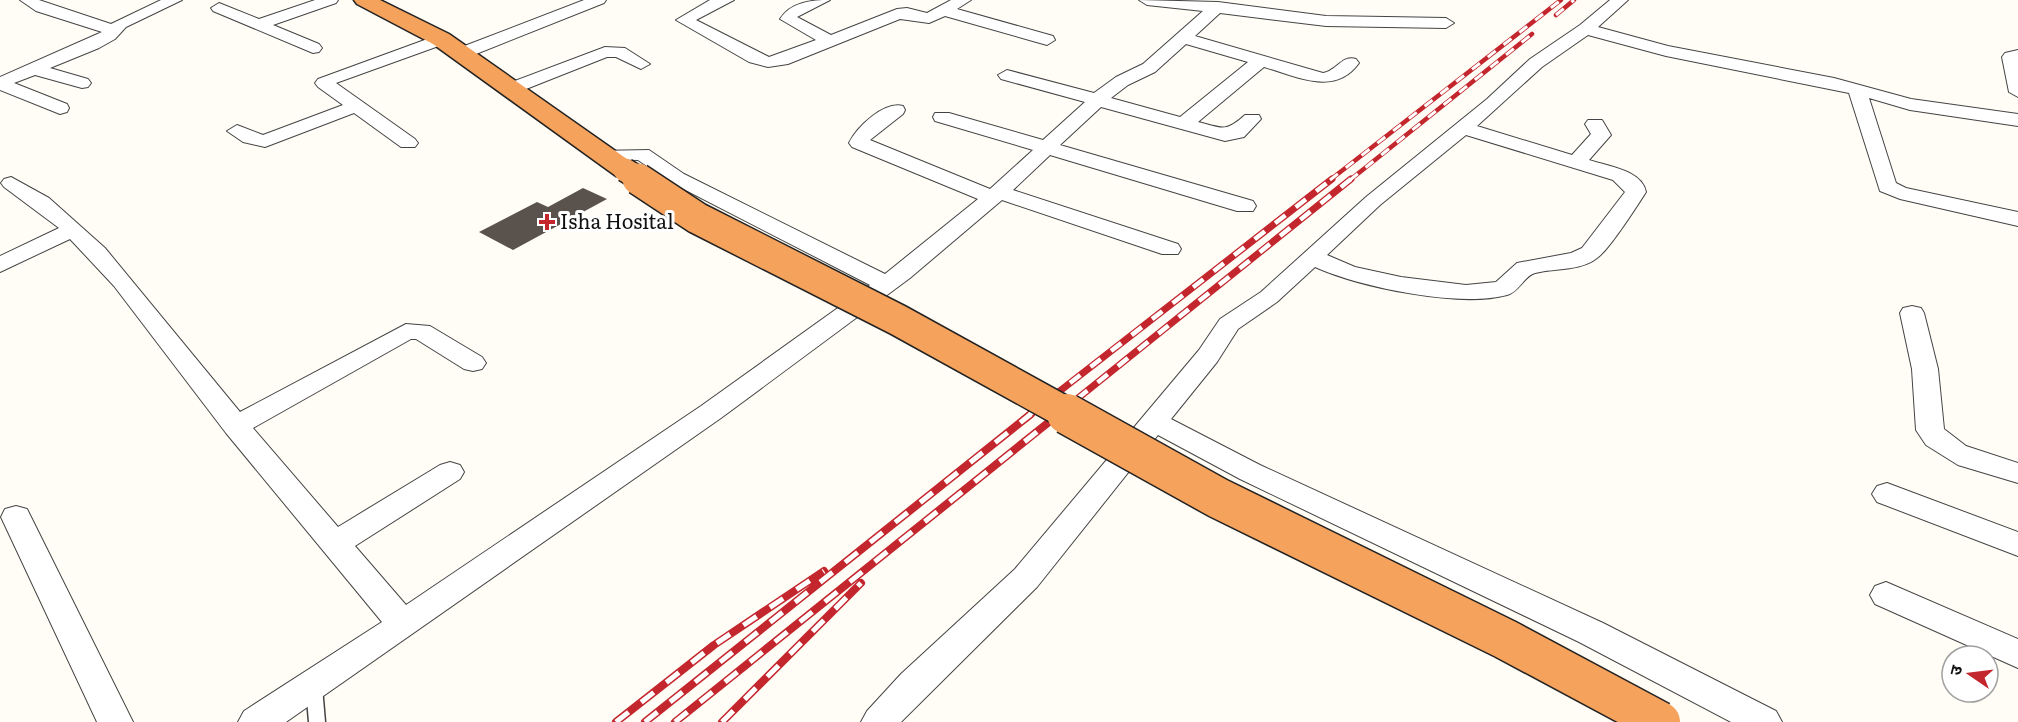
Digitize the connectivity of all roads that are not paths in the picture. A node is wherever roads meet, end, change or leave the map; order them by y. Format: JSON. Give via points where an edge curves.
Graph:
{"nodes":[{"id":1,"x":28,"y":0,"type":"edge"},
{"id":2,"x":174,"y":0,"type":"edge"},
{"id":3,"x":330,"y":0,"type":"edge"},
{"id":4,"x":364,"y":0,"type":"edge"},
{"id":5,"x":598,"y":0,"type":"edge"},
{"id":6,"x":689,"y":0,"type":"edge"},
{"id":7,"x":726,"y":0,"type":"edge"},
{"id":8,"x":822,"y":0,"type":"edge"},
{"id":9,"x":963,"y":0,"type":"edge"},
{"id":10,"x":1147,"y":0,"type":"edge"},
{"id":11,"x":1620,"y":0,"type":"edge"},
{"id":12,"x":707,"y":6,"type":"junction"},
{"id":13,"x":1218,"y":7,"type":"junction"},
{"id":14,"x":219,"y":8,"type":"dead end"},
{"id":15,"x":945,"y":11,"type":"junction"},
{"id":16,"x":1446,"y":23,"type":"dead end"},
{"id":17,"x":261,"y":24,"type":"junction"},
{"id":18,"x":1586,"y":28,"type":"junction"},
{"id":19,"x":113,"y":30,"type":"junction"},
{"id":20,"x":1184,"y":38,"type":"junction"},
{"id":21,"x":441,"y":39,"type":"junction"},
{"id":22,"x":1047,"y":40,"type":"dead end"},
{"id":23,"x":830,"y":41,"type":"junction"},
{"id":24,"x":314,"y":48,"type":"dead end"},
{"id":25,"x":460,"y":54,"type":"junction"},
{"id":26,"x":2018,"y":55,"type":"edge"},
{"id":27,"x":1260,"y":61,"type":"junction"},
{"id":28,"x":1350,"y":63,"type":"dead end"},
{"id":29,"x":641,"y":64,"type":"dead end"},
{"id":30,"x":34,"y":69,"type":"junction"},
{"id":31,"x":1007,"y":75,"type":"dead end"},
{"id":32,"x":82,"y":83,"type":"dead end"},
{"id":33,"x":0,"y":84,"type":"edge"},
{"id":34,"x":510,"y":89,"type":"junction"},
{"id":35,"x":1857,"y":90,"type":"junction"},
{"id":36,"x":2018,"y":92,"type":"edge"},
{"id":37,"x":1097,"y":101,"type":"junction"},
{"id":38,"x":354,"y":106,"type":"junction"},
{"id":39,"x":60,"y":108,"type":"dead end"},
{"id":40,"x":896,"y":110,"type":"dead end"},
{"id":41,"x":942,"y":117,"type":"dead end"},
{"id":42,"x":1252,"y":119,"type":"dead end"},
{"id":43,"x":2018,"y":120,"type":"edge"},
{"id":44,"x":1183,"y":124,"type":"junction"},
{"id":45,"x":1595,"y":124,"type":"dead end"},
{"id":46,"x":1462,"y":128,"type":"junction"},
{"id":47,"x":237,"y":131,"type":"dead end"},
{"id":48,"x":408,"y":144,"type":"dead end"},
{"id":49,"x":1045,"y":148,"type":"junction"},
{"id":50,"x":1576,"y":162,"type":"junction"},
{"id":51,"x":615,"y":163,"type":"junction"},
{"id":52,"x":11,"y":183,"type":"dead end"},
{"id":53,"x":995,"y":195,"type":"junction"},
{"id":54,"x":1245,"y":206,"type":"dead end"},
{"id":55,"x":2018,"y":219,"type":"edge"},
{"id":56,"x":73,"y":229,"type":"junction"},
{"id":57,"x":1170,"y":249,"type":"dead end"},
{"id":58,"x":1312,"y":257,"type":"junction"},
{"id":59,"x":0,"y":265,"type":"edge"},
{"id":60,"x":887,"y":284,"type":"junction"},
{"id":61,"x":1912,"y":313,"type":"dead end"},
{"id":62,"x":473,"y":363,"type":"dead end"},
{"id":63,"x":1154,"y":421,"type":"junction"},
{"id":64,"x":236,"y":426,"type":"junction"},
{"id":65,"x":450,"y":472,"type":"dead end"},
{"id":66,"x":2018,"y":473,"type":"edge"},
{"id":67,"x":1887,"y":494,"type":"dead end"},
{"id":68,"x":16,"y":517,"type":"dead end"},
{"id":69,"x":335,"y":544,"type":"junction"},
{"id":70,"x":2018,"y":544,"type":"edge"},
{"id":71,"x":1886,"y":595,"type":"dead end"},
{"id":72,"x":403,"y":624,"type":"junction"},
{"id":73,"x":2018,"y":654,"type":"edge"},
{"id":74,"x":314,"y":686,"type":"junction"},
{"id":75,"x":115,"y":722,"type":"edge"},
{"id":76,"x":256,"y":722,"type":"edge"},
{"id":77,"x":317,"y":722,"type":"edge"},
{"id":78,"x":879,"y":722,"type":"edge"},
{"id":79,"x":1660,"y":722,"type":"edge"},
{"id":80,"x":1764,"y":722,"type":"edge"}],
"edges":[{"from":1,"to":19,"type":"street"},
{"from":2,"to":19,"type":"street"},
{"from":3,"to":17,"type":"street"},
{"from":4,"to":21,"type":"highway"},
{"from":5,"to":25,"type":"street"},
{"from":6,"to":12,"type":"street"},
{"from":7,"to":12,"type":"street"},
{"from":8,"to":23,"type":"street","via":[[788,19]]},
{"from":9,"to":15,"type":"street"},
{"from":10,"to":13,"type":"street"},
{"from":11,"to":18,"type":"street"},
{"from":12,"to":23,"type":"street","via":[[685,22],[760,61],[782,60]]},
{"from":13,"to":16,"type":"street","via":[[1326,21]]},
{"from":13,"to":20,"type":"street"},
{"from":14,"to":17,"type":"street"},
{"from":15,"to":22,"type":"street"},
{"from":15,"to":23,"type":"street","via":[[929,18],[900,13]]},
{"from":17,"to":24,"type":"street"},
{"from":18,"to":35,"type":"street","via":[[1666,51]]},
{"from":18,"to":46,"type":"street","via":[[1536,63]]},
{"from":19,"to":30,"type":"street","via":[[99,41]]},
{"from":20,"to":27,"type":"street"},
{"from":20,"to":37,"type":"street","via":[[1149,68],[1122,81]]},
{"from":21,"to":25,"type":"highway"},
{"from":21,"to":38,"type":"street","via":[[324,83]]},
{"from":25,"to":34,"type":"highway"},
{"from":26,"to":36,"type":"street","via":[[2012,57]]},
{"from":27,"to":28,"type":"street","via":[[1323,78],[1334,77]]},
{"from":27,"to":44,"type":"street"},
{"from":29,"to":34,"type":"street","via":[[619,52],[605,51]]},
{"from":30,"to":32,"type":"street"},
{"from":30,"to":33,"type":"street"},
{"from":31,"to":37,"type":"street"},
{"from":33,"to":39,"type":"street"},
{"from":34,"to":51,"type":"highway"},
{"from":35,"to":43,"type":"street","via":[[1932,108]]},
{"from":35,"to":55,"type":"street","via":[[1887,187]]},
{"from":37,"to":44,"type":"street"},
{"from":37,"to":49,"type":"street"},
{"from":38,"to":47,"type":"street","via":[[265,141]]},
{"from":38,"to":48,"type":"street"},
{"from":40,"to":53,"type":"street","via":[[863,134],[859,143]]},
{"from":41,"to":49,"type":"street"},
{"from":42,"to":44,"type":"street","via":[[1232,135]]},
{"from":45,"to":50,"type":"street","via":[[1600,135]]},
{"from":46,"to":50,"type":"street"},
{"from":46,"to":58,"type":"street"},
{"from":49,"to":53,"type":"street"},
{"from":49,"to":54,"type":"street"},
{"from":50,"to":58,"type":"street","via":[[1620,176],[1636,192],[1590,253],[1525,268],[1503,289],[1466,292],[1381,280],[1348,273]]},
{"from":51,"to":60,"type":"street","via":[[642,154],[677,178]]},
{"from":51,"to":79,"type":"highway","bridge":true,"via":[[697,218],[898,320],[1218,498],[1505,639]]},
{"from":52,"to":56,"type":"street","via":[[32,194]]},
{"from":53,"to":57,"type":"street"},
{"from":53,"to":60,"type":"street"},
{"from":56,"to":59,"type":"street"},
{"from":56,"to":64,"type":"street","via":[[149,314]]},
{"from":58,"to":63,"type":"street","via":[[1269,297],[1229,324]]},
{"from":60,"to":72,"type":"street"},
{"from":61,"to":66,"type":"street","via":[[1925,369],[1933,438],[1950,450]]},
{"from":62,"to":64,"type":"street","via":[[422,331],[406,332]]},
{"from":63,"to":78,"type":"street","via":[[1026,578],[895,702]]},
{"from":63,"to":80,"type":"street","via":[[1214,455],[1653,662]]},
{"from":64,"to":69,"type":"street"},
{"from":65,"to":69,"type":"street"},
{"from":67,"to":70,"type":"street"},
{"from":68,"to":75,"type":"street"},
{"from":69,"to":72,"type":"street"},
{"from":71,"to":73,"type":"street"},
{"from":72,"to":74,"type":"street"},
{"from":74,"to":76,"type":"street"},
{"from":74,"to":77,"type":"lane"}]}
